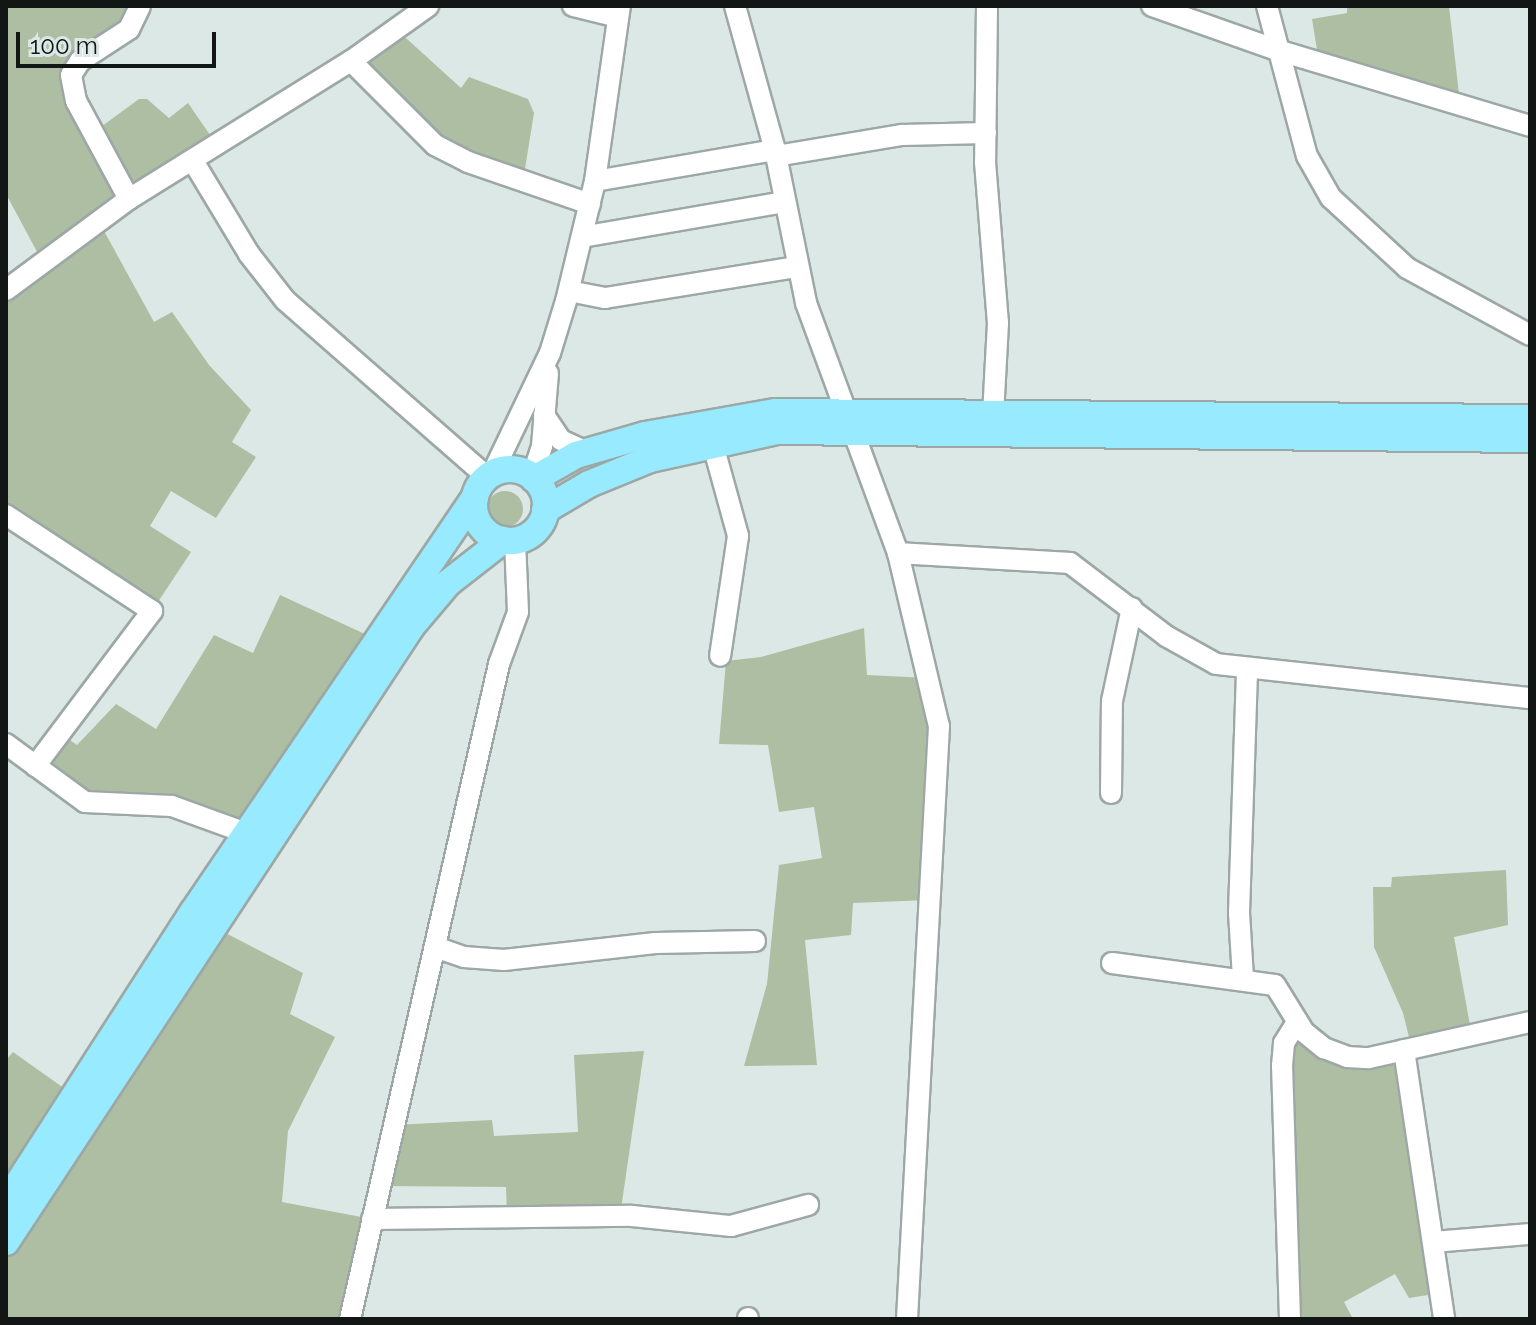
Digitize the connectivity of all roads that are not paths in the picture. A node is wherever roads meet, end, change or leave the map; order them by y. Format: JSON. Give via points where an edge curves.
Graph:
{"nodes":[{"id":1,"x":140,"y":6,"type":"edge"},
{"id":2,"x":428,"y":6,"type":"edge"},
{"id":3,"x":573,"y":6,"type":"edge"},
{"id":4,"x":735,"y":6,"type":"edge"},
{"id":5,"x":987,"y":6,"type":"edge"},
{"id":6,"x":1152,"y":6,"type":"edge"},
{"id":7,"x":1267,"y":6,"type":"edge"},
{"id":8,"x":619,"y":12,"type":"edge"},
{"id":9,"x":1277,"y":50,"type":"junction"},
{"id":10,"x":351,"y":61,"type":"junction"},
{"id":11,"x":1530,"y":126,"type":"edge"},
{"id":12,"x":986,"y":133,"type":"junction"},
{"id":13,"x":775,"y":153,"type":"junction"},
{"id":14,"x":193,"y":161,"type":"junction"},
{"id":15,"x":595,"y":181,"type":"junction"},
{"id":16,"x":129,"y":199,"type":"junction"},
{"id":17,"x":784,"y":202,"type":"junction"},
{"id":18,"x":590,"y":204,"type":"junction"},
{"id":19,"x":582,"y":237,"type":"junction"},
{"id":20,"x":796,"y":267,"type":"junction"},
{"id":21,"x":6,"y":290,"type":"edge"},
{"id":22,"x":569,"y":291,"type":"junction"},
{"id":23,"x":1530,"y":335,"type":"edge"},
{"id":24,"x":550,"y":353,"type":"junction"},
{"id":25,"x":544,"y":414,"type":"junction"},
{"id":26,"x":993,"y":414,"type":"junction"},
{"id":27,"x":1530,"y":418,"type":"edge"},
{"id":28,"x":850,"y":419,"type":"junction"},
{"id":29,"x":710,"y":431,"type":"junction"},
{"id":30,"x":1530,"y":439,"type":"edge"},
{"id":31,"x":587,"y":452,"type":"junction"},
{"id":32,"x":533,"y":478,"type":"junction"},
{"id":33,"x":485,"y":483,"type":"junction"},
{"id":34,"x":545,"y":510,"type":"junction"},
{"id":35,"x":6,"y":515,"type":"edge"},
{"id":36,"x":509,"y":540,"type":"junction"},
{"id":37,"x":898,"y":553,"type":"junction"},
{"id":38,"x":1132,"y":608,"type":"junction"},
{"id":39,"x":720,"y":656,"type":"dead end"},
{"id":40,"x":1247,"y":668,"type":"junction"},
{"id":41,"x":1530,"y":698,"type":"edge"},
{"id":42,"x":6,"y":744,"type":"edge"},
{"id":43,"x":35,"y":766,"type":"junction"},
{"id":44,"x":1111,"y":793,"type":"dead end"},
{"id":45,"x":246,"y":833,"type":"junction"},
{"id":46,"x":755,"y":941,"type":"dead end"},
{"id":47,"x":435,"y":947,"type":"junction"},
{"id":48,"x":1112,"y":963,"type":"dead end"},
{"id":49,"x":1243,"y":978,"type":"junction"},
{"id":50,"x":1297,"y":1022,"type":"junction"},
{"id":51,"x":1530,"y":1022,"type":"edge"},
{"id":52,"x":1404,"y":1050,"type":"junction"},
{"id":53,"x":6,"y":1202,"type":"edge"},
{"id":54,"x":808,"y":1205,"type":"dead end"},
{"id":55,"x":372,"y":1219,"type":"junction"},
{"id":56,"x":1530,"y":1234,"type":"edge"},
{"id":57,"x":6,"y":1242,"type":"edge"},
{"id":58,"x":1434,"y":1242,"type":"junction"},
{"id":59,"x":350,"y":1319,"type":"edge"},
{"id":60,"x":907,"y":1319,"type":"edge"},
{"id":61,"x":1290,"y":1319,"type":"edge"},
{"id":62,"x":1444,"y":1319,"type":"edge"}],
"edges":[{"from":1,"to":16,"type":"street","via":[[129,29],[80,61],[71,75],[76,101]]},
{"from":2,"to":10,"type":"street"},
{"from":3,"to":8,"type":"street"},
{"from":4,"to":13,"type":"street"},
{"from":5,"to":12,"type":"street"},
{"from":6,"to":9,"type":"street"},
{"from":7,"to":9,"type":"street"},
{"from":8,"to":15,"type":"street"},
{"from":9,"to":11,"type":"street"},
{"from":9,"to":23,"type":"street","via":[[1307,156],[1342,211],[1407,268]]},
{"from":10,"to":14,"type":"street"},
{"from":10,"to":18,"type":"street","via":[[435,145],[478,166]]},
{"from":12,"to":13,"type":"street","via":[[902,135]]},
{"from":12,"to":26,"type":"street","via":[[998,323]]},
{"from":13,"to":15,"type":"street"},
{"from":13,"to":17,"type":"street"},
{"from":14,"to":16,"type":"street"},
{"from":14,"to":33,"type":"street","via":[[241,242],[285,300]]},
{"from":15,"to":18,"type":"street"},
{"from":16,"to":21,"type":"street"},
{"from":17,"to":19,"type":"street"},
{"from":17,"to":20,"type":"street"},
{"from":18,"to":19,"type":"street"},
{"from":19,"to":22,"type":"street"},
{"from":20,"to":22,"type":"street","via":[[605,298]]},
{"from":20,"to":28,"type":"street","via":[[813,329]]},
{"from":22,"to":24,"type":"street"},
{"from":24,"to":25,"type":"street"},
{"from":24,"to":33,"type":"street"},
{"from":25,"to":31,"type":"street","via":[[561,440]]},
{"from":25,"to":32,"type":"street"},
{"from":26,"to":27,"type":"main road"},
{"from":26,"to":28,"type":"main road"},
{"from":28,"to":29,"type":"main road"},
{"from":28,"to":30,"type":"main road","via":[[1130,438]]},
{"from":28,"to":37,"type":"street"},
{"from":29,"to":31,"type":"main road"},
{"from":29,"to":34,"type":"main road","via":[[609,474]]},
{"from":29,"to":39,"type":"street","via":[[738,536]]},
{"from":31,"to":32,"type":"main road"},
{"from":32,"to":33,"type":"main road","via":[[510,469]]},
{"from":32,"to":34,"type":"main road"},
{"from":33,"to":36,"type":"main road","via":[[482,527]]},
{"from":33,"to":45,"type":"main road"},
{"from":34,"to":36,"type":"main road","via":[[532,532]]},
{"from":35,"to":43,"type":"street","via":[[152,611]]},
{"from":36,"to":47,"type":"street","via":[[518,612],[499,664]]},
{"from":36,"to":57,"type":"main road","via":[[448,583],[411,627]]},
{"from":37,"to":38,"type":"street","via":[[1058,559],[1090,575]]},
{"from":37,"to":60,"type":"street","via":[[939,726],[941,757]]},
{"from":38,"to":40,"type":"street","via":[[1204,660]]},
{"from":38,"to":44,"type":"street","via":[[1112,701]]},
{"from":40,"to":41,"type":"street"},
{"from":40,"to":49,"type":"street","via":[[1239,913]]},
{"from":42,"to":43,"type":"street"},
{"from":43,"to":45,"type":"street","via":[[85,802],[172,806]]},
{"from":45,"to":53,"type":"main road"},
{"from":46,"to":47,"type":"street","via":[[655,943],[504,960],[464,957]]},
{"from":47,"to":55,"type":"street"},
{"from":48,"to":49,"type":"street"},
{"from":49,"to":50,"type":"street","via":[[1283,991]]},
{"from":50,"to":52,"type":"street","via":[[1324,1048],[1347,1057]]},
{"from":50,"to":61,"type":"street","via":[[1284,1043],[1282,1066]]},
{"from":51,"to":52,"type":"street"},
{"from":52,"to":58,"type":"street"},
{"from":54,"to":55,"type":"street","via":[[731,1226],[632,1216]]},
{"from":55,"to":59,"type":"street"},
{"from":56,"to":58,"type":"street"},
{"from":58,"to":62,"type":"street"}]}
